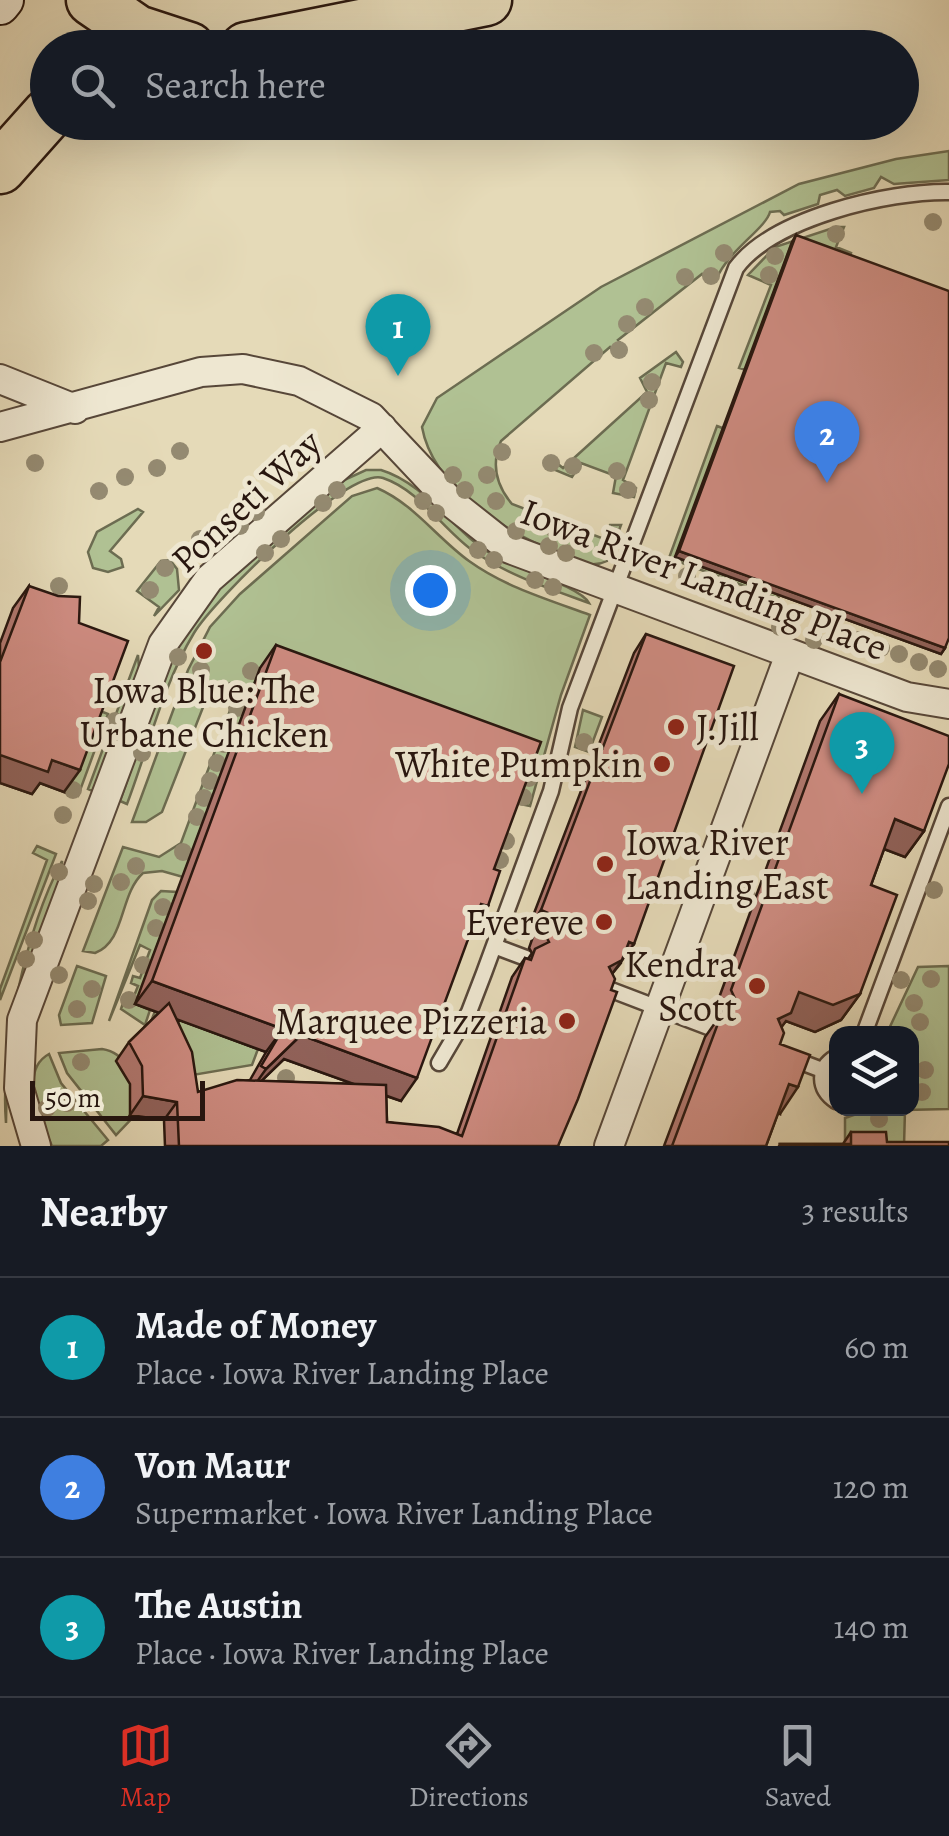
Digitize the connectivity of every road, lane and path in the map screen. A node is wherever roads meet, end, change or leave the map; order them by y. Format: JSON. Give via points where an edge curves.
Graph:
{"nodes":[{"id":1,"x":92,"y":0,"type":"edge"},
{"id":2,"x":486,"y":0,"type":"edge"},
{"id":3,"x":135,"y":30,"type":"edge"},
{"id":4,"x":336,"y":30,"type":"edge"},
{"id":5,"x":30,"y":134,"type":"edge"},
{"id":6,"x":0,"y":168,"type":"edge"},
{"id":7,"x":949,"y":192,"type":"edge"},
{"id":8,"x":0,"y":379,"type":"edge"},
{"id":9,"x":75,"y":409,"type":"junction"},
{"id":10,"x":0,"y":426,"type":"edge"},
{"id":11,"x":382,"y":428,"type":"junction"},
{"id":12,"x":614,"y":588,"type":"junction"},
{"id":13,"x":790,"y":654,"type":"junction"},
{"id":14,"x":949,"y":704,"type":"edge"},
{"id":15,"x":949,"y":806,"type":"edge"},
{"id":16,"x":494,"y":946,"type":"junction"},
{"id":17,"x":526,"y":958,"type":"edge"},
{"id":18,"x":606,"y":988,"type":"edge"},
{"id":19,"x":659,"y":1008,"type":"junction"},
{"id":20,"x":867,"y":1026,"type":"edge"},
{"id":21,"x":708,"y":1027,"type":"dead end"},
{"id":22,"x":769,"y":1050,"type":"edge"},
{"id":23,"x":439,"y":1063,"type":"dead end"},
{"id":24,"x":829,"y":1063,"type":"edge"},
{"id":25,"x":822,"y":1070,"type":"junction"},
{"id":26,"x":829,"y":1093,"type":"edge"},
{"id":27,"x":36,"y":1146,"type":"edge"},
{"id":28,"x":609,"y":1146,"type":"edge"}],
"edges":[{"from":1,"to":3,"type":"highway"},
{"from":2,"to":4,"type":"highway"},
{"from":5,"to":6,"type":"highway"},
{"from":7,"to":12,"type":"lane","via":[[888,199],[798,224],[748,252],[728,285]]},
{"from":8,"to":9,"type":"street"},
{"from":9,"to":10,"type":"street","name":"Iowa River Landing Place"},
{"from":9,"to":11,"type":"street","name":"Iowa River Landing Place","via":[[167,379],[244,369],[299,381]]},
{"from":11,"to":12,"type":"street","name":"Iowa River Landing Place","via":[[484,532]]},
{"from":11,"to":27,"type":"street","name":"Ponseti Way","via":[[209,579],[163,644],[22,1020],[20,1088]]},
{"from":12,"to":13,"type":"street","name":"Iowa River Landing Place"},
{"from":12,"to":16,"type":"lane"},
{"from":13,"to":14,"type":"street","name":"Iowa River Landing Place","via":[[907,697]]},
{"from":13,"to":19,"type":"street"},
{"from":15,"to":20,"type":"lane"},
{"from":16,"to":17,"type":"lane"},
{"from":16,"to":23,"type":"lane","via":[[470,1012]]},
{"from":18,"to":19,"type":"lane"},
{"from":19,"to":21,"type":"lane"},
{"from":19,"to":28,"type":"street"},
{"from":22,"to":25,"type":"lane"},
{"from":24,"to":25,"type":"lane"},
{"from":25,"to":26,"type":"lane"}]}
